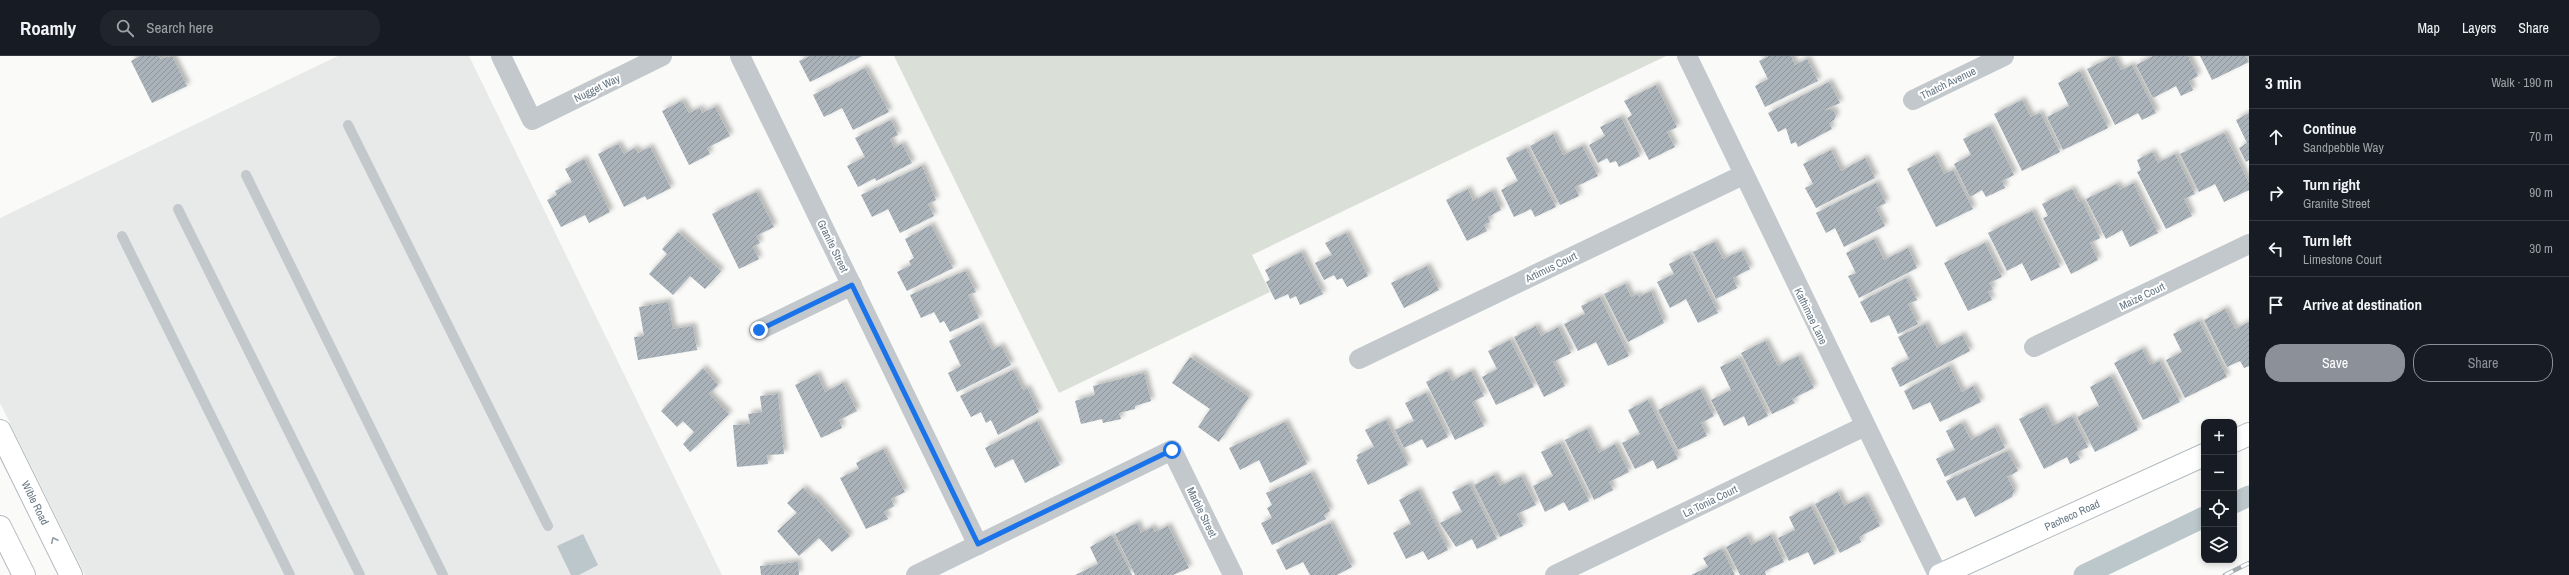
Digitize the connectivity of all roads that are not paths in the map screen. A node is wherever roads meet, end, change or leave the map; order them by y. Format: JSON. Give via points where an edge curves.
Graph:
{"nodes":[{"id":1,"x":501,"y":56,"type":"edge"},
{"id":2,"x":662,"y":56,"type":"edge"},
{"id":3,"x":740,"y":56,"type":"edge"},
{"id":4,"x":1687,"y":56,"type":"edge"},
{"id":5,"x":2004,"y":56,"type":"edge"},
{"id":6,"x":1913,"y":100,"type":"dead end"},
{"id":7,"x":348,"y":125,"type":"dead end"},
{"id":8,"x":246,"y":175,"type":"dead end"},
{"id":9,"x":1743,"y":175,"type":"junction"},
{"id":10,"x":178,"y":209,"type":"dead end"},
{"id":11,"x":122,"y":236,"type":"dead end"},
{"id":12,"x":2249,"y":244,"type":"edge"},
{"id":13,"x":852,"y":285,"type":"junction"},
{"id":14,"x":759,"y":330,"type":"dead end"},
{"id":15,"x":2034,"y":347,"type":"dead end"},
{"id":16,"x":1359,"y":359,"type":"dead end"},
{"id":17,"x":1865,"y":426,"type":"junction"},
{"id":18,"x":0,"y":431,"type":"edge"},
{"id":19,"x":2249,"y":434,"type":"edge"},
{"id":20,"x":2237,"y":440,"type":"edge"},
{"id":21,"x":2201,"y":456,"type":"edge"},
{"id":22,"x":548,"y":526,"type":"dead end"},
{"id":23,"x":0,"y":528,"type":"edge"},
{"id":24,"x":978,"y":544,"type":"junction"},
{"id":25,"x":24,"y":575,"type":"edge"},
{"id":26,"x":71,"y":575,"type":"edge"},
{"id":27,"x":290,"y":575,"type":"edge"},
{"id":28,"x":360,"y":575,"type":"edge"},
{"id":29,"x":443,"y":575,"type":"edge"},
{"id":30,"x":916,"y":575,"type":"edge"},
{"id":31,"x":1233,"y":575,"type":"edge"},
{"id":32,"x":1556,"y":575,"type":"edge"},
{"id":33,"x":1939,"y":575,"type":"edge"}],
"edges":[{"from":1,"to":2,"type":"street","name":"Nugget Way","via":[[532,120]]},
{"from":3,"to":13,"type":"street","name":"Granite Street"},
{"from":4,"to":9,"type":"street","name":"Kathimae Lane"},
{"from":5,"to":6,"type":"street","name":"Thatch Avenue"},
{"from":7,"to":22,"type":"lane"},
{"from":8,"to":29,"type":"lane"},
{"from":9,"to":16,"type":"street","name":"Artimus Court"},
{"from":9,"to":17,"type":"street","name":"Kathimae Lane"},
{"from":10,"to":28,"type":"lane"},
{"from":11,"to":27,"type":"lane"},
{"from":12,"to":15,"type":"street","name":"Maize Court"},
{"from":13,"to":14,"type":"street"},
{"from":13,"to":24,"type":"street","name":"Granite Street"},
{"from":17,"to":32,"type":"street","name":"La Tonia Court"},
{"from":17,"to":33,"type":"street","name":"Kathimae Lane"},
{"from":26,"to":18,"type":"street","name":"Wible Road","one_way":true},
{"from":19,"to":20,"type":"street"},
{"from":21,"to":33,"type":"street","name":"Pacheco Road"},
{"from":23,"to":25,"type":"street"},
{"from":24,"to":30,"type":"street"},
{"from":24,"to":31,"type":"street","name":"Marble Street","via":[[1172,450]]}]}
